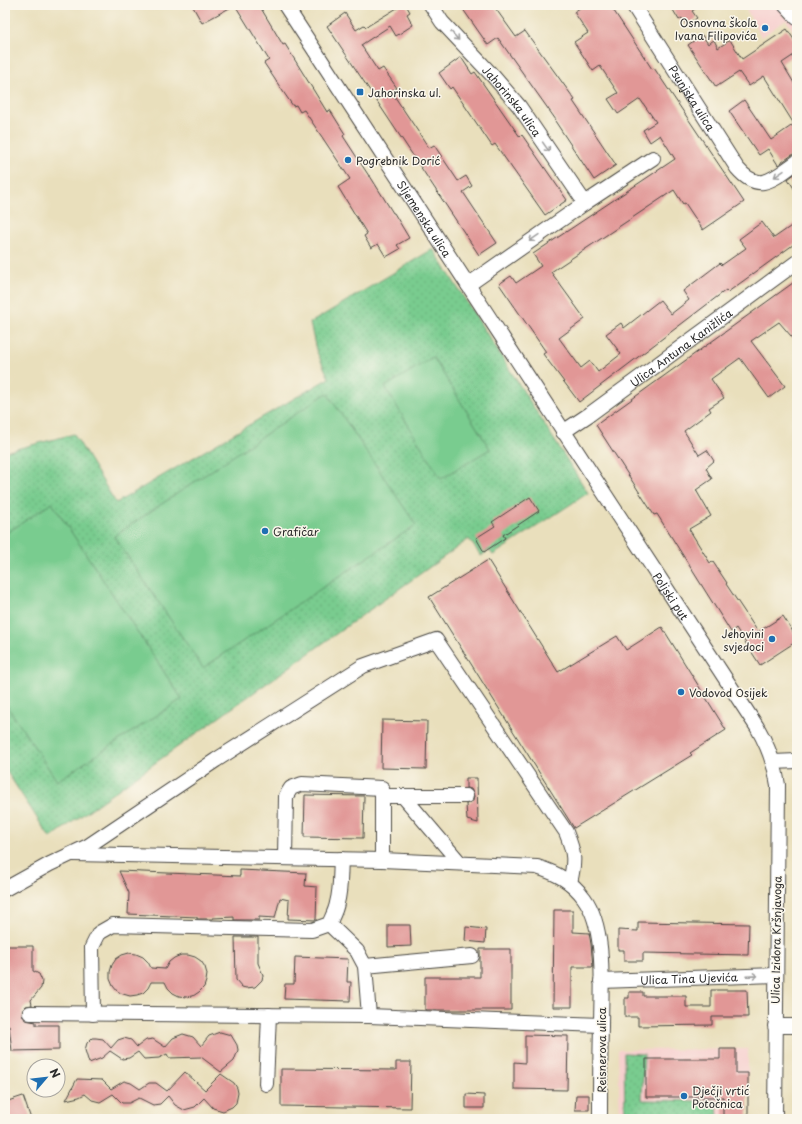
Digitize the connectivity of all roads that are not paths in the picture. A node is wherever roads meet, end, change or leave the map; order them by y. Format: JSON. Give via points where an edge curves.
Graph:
{"nodes":[{"id":1,"x":285,"y":5,"type":"edge"},
{"id":2,"x":431,"y":5,"type":"edge"},
{"id":3,"x":633,"y":5,"type":"edge"},
{"id":4,"x":785,"y":5,"type":"edge"},
{"id":5,"x":797,"y":18,"type":"edge"},
{"id":6,"x":653,"y":158,"type":"dead end"},
{"id":7,"x":797,"y":162,"type":"edge"},
{"id":8,"x":585,"y":203,"type":"junction"},
{"id":9,"x":797,"y":262,"type":"edge"},
{"id":10,"x":468,"y":285,"type":"junction"},
{"id":11,"x":563,"y":432,"type":"junction"},
{"id":12,"x":797,"y":761,"type":"edge"},
{"id":13,"x":773,"y":762,"type":"junction"},
{"id":14,"x":382,"y":796,"type":"junction"},
{"id":15,"x":403,"y":796,"type":"junction"},
{"id":16,"x":466,"y":796,"type":"dead end"},
{"id":17,"x":70,"y":854,"type":"junction"},
{"id":18,"x":285,"y":858,"type":"junction"},
{"id":19,"x":341,"y":859,"type":"junction"},
{"id":20,"x":382,"y":860,"type":"junction"},
{"id":21,"x":460,"y":863,"type":"junction"},
{"id":22,"x":570,"y":883,"type":"junction"},
{"id":23,"x":5,"y":888,"type":"edge"},
{"id":24,"x":329,"y":924,"type":"junction"},
{"id":25,"x":472,"y":956,"type":"dead end"},
{"id":26,"x":365,"y":966,"type":"junction"},
{"id":27,"x":776,"y":975,"type":"junction"},
{"id":28,"x":601,"y":981,"type":"junction"},
{"id":29,"x":30,"y":1013,"type":"dead end"},
{"id":30,"x":93,"y":1014,"type":"junction"},
{"id":31,"x":269,"y":1015,"type":"junction"},
{"id":32,"x":369,"y":1016,"type":"junction"},
{"id":33,"x":600,"y":1025,"type":"junction"},
{"id":34,"x":775,"y":1026,"type":"junction"},
{"id":35,"x":797,"y":1026,"type":"edge"},
{"id":36,"x":266,"y":1084,"type":"dead end"},
{"id":37,"x":600,"y":1119,"type":"edge"},
{"id":38,"x":775,"y":1119,"type":"edge"}],
"edges":[{"from":1,"to":10,"type":"street","name":"Sljemenska ulica"},
{"from":2,"to":8,"type":"street","name":"Jahorinska ulica","one_way":true,"via":[[442,22],[519,106]]},
{"from":7,"to":3,"type":"street","name":"Psunjska ulica","one_way":true,"via":[[774,178],[759,182],[749,180],[737,168]]},
{"from":4,"to":5,"type":"street"},
{"from":6,"to":8,"type":"street"},
{"from":8,"to":10,"type":"street","one_way":true},
{"from":9,"to":11,"type":"street","name":"Ulica Antuna Kanižlića"},
{"from":10,"to":11,"type":"street","name":"Sljemenska ulica"},
{"from":11,"to":13,"type":"street","name":"Poljski put","via":[[757,727]]},
{"from":12,"to":13,"type":"street"},
{"from":13,"to":27,"type":"street","name":"Ulica Izidora Kršnjavoga","via":[[778,785]]},
{"from":14,"to":15,"type":"street"},
{"from":14,"to":18,"type":"street","via":[[382,788],[302,784],[291,788],[286,796]]},
{"from":14,"to":20,"type":"street"},
{"from":15,"to":16,"type":"street"},
{"from":15,"to":21,"type":"street"},
{"from":17,"to":18,"type":"street","name":"Reisnerova ulica"},
{"from":17,"to":22,"type":"street","via":[[88,846],[363,666],[436,640],[566,832],[574,858]]},
{"from":17,"to":23,"type":"street"},
{"from":18,"to":19,"type":"street","name":"Reisnerova ulica"},
{"from":19,"to":20,"type":"street","name":"Reisnerova ulica"},
{"from":19,"to":24,"type":"street","via":[[337,904]]},
{"from":20,"to":21,"type":"street","name":"Reisnerova ulica"},
{"from":21,"to":22,"type":"street","name":"Reisnerova ulica","via":[[537,867],[555,873]]},
{"from":22,"to":28,"type":"street","name":"Reisnerova ulica","via":[[584,898],[593,914],[599,939]]},
{"from":24,"to":26,"type":"street","via":[[357,951]]},
{"from":24,"to":30,"type":"street","via":[[312,930],[113,925],[99,933],[92,947]]},
{"from":25,"to":26,"type":"street"},
{"from":26,"to":32,"type":"street"},
{"from":28,"to":27,"type":"street","name":"Ulica Tina Ujevića","one_way":true},
{"from":27,"to":34,"type":"street","name":"Ulica Izidora Kršnjavoga"},
{"from":28,"to":33,"type":"street","name":"Reisnerova ulica"},
{"from":29,"to":30,"type":"street"},
{"from":30,"to":31,"type":"street"},
{"from":31,"to":32,"type":"street"},
{"from":31,"to":36,"type":"street"},
{"from":32,"to":33,"type":"street"},
{"from":33,"to":37,"type":"street","name":"Reisnerova ulica"},
{"from":34,"to":35,"type":"street"},
{"from":34,"to":38,"type":"street","name":"Ulica Izidora Kršnjavoga"}]}
